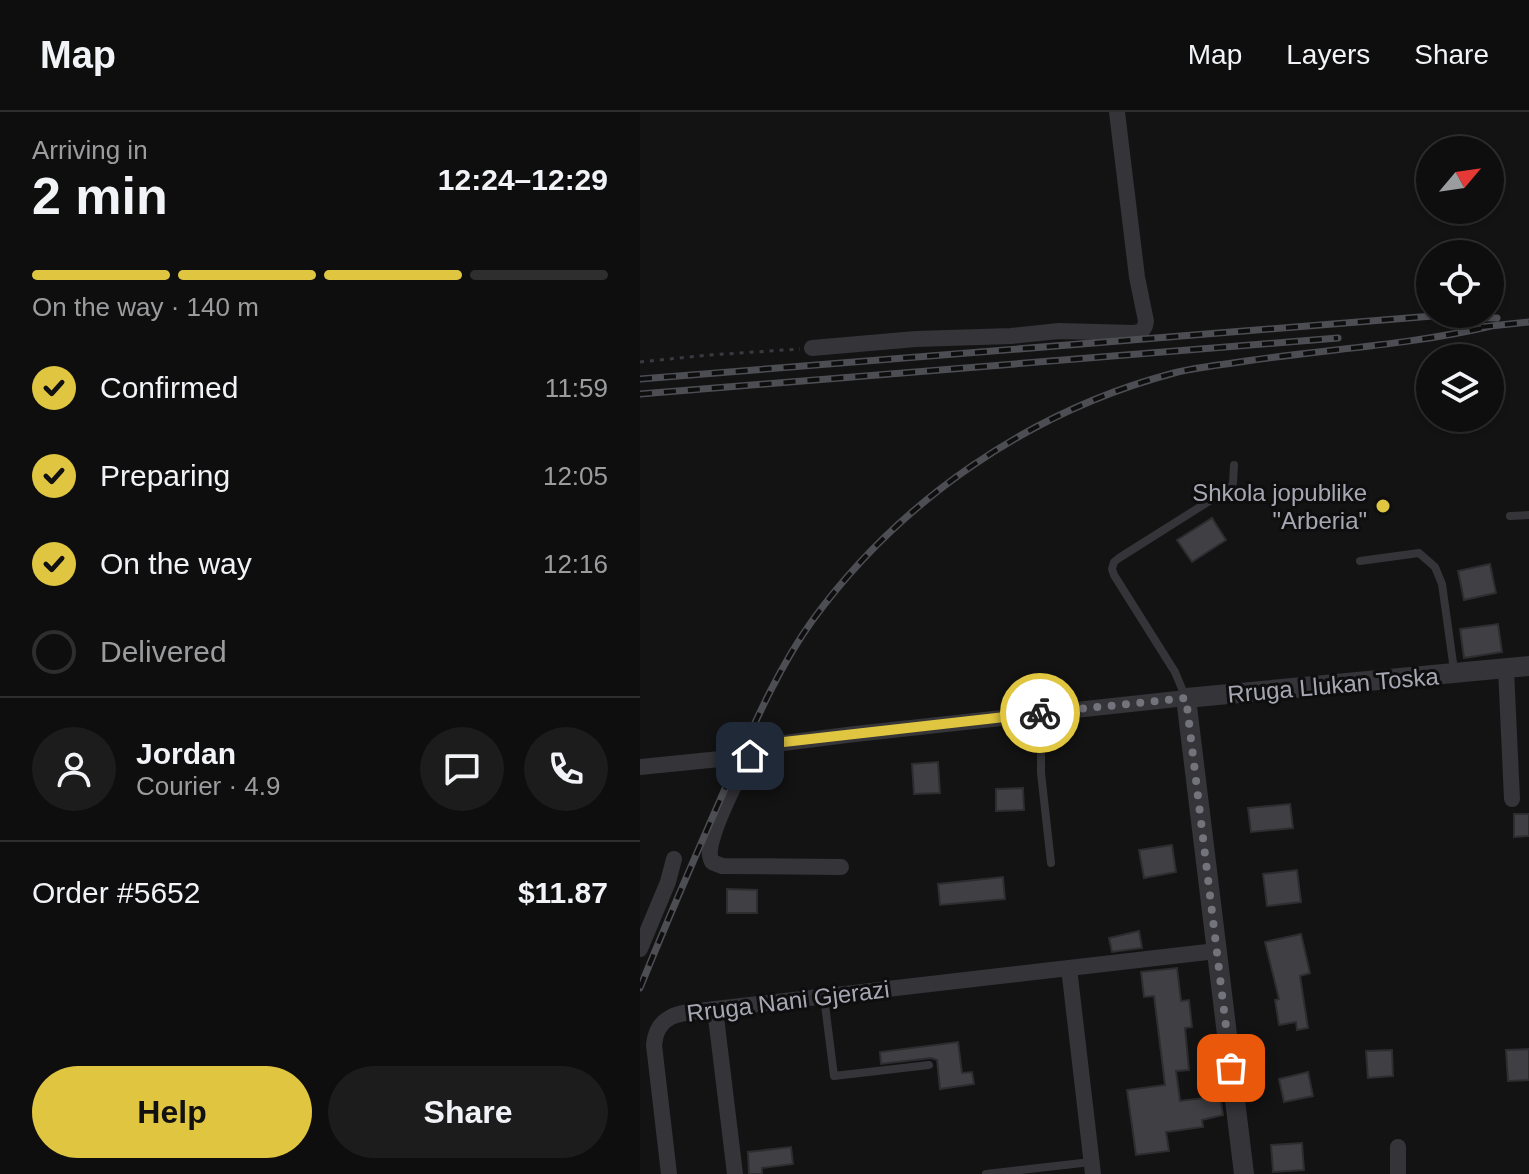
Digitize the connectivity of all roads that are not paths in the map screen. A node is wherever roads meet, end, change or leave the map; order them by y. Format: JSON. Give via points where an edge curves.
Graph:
{"nodes":[{"id":1,"x":1117,"y":112,"type":"edge"},
{"id":2,"x":812,"y":348,"type":"road end"},
{"id":3,"x":1234,"y":465,"type":"dead end"},
{"id":4,"x":1529,"y":515,"type":"edge"},
{"id":5,"x":1510,"y":516,"type":"dead end"},
{"id":6,"x":1360,"y":561,"type":"dead end"},
{"id":7,"x":1529,"y":666,"type":"edge"},
{"id":8,"x":1506,"y":669,"type":"junction"},
{"id":9,"x":1454,"y":675,"type":"junction"},
{"id":10,"x":1186,"y":698,"type":"junction"},
{"id":11,"x":1041,"y":713,"type":"junction"},
{"id":12,"x":750,"y":756,"type":"junction"},
{"id":13,"x":640,"y":767,"type":"edge"},
{"id":14,"x":1512,"y":799,"type":"dead end"},
{"id":15,"x":674,"y":859,"type":"dead end"},
{"id":16,"x":1051,"y":863,"type":"dead end"},
{"id":17,"x":841,"y":867,"type":"dead end"},
{"id":18,"x":640,"y":949,"type":"edge"},
{"id":19,"x":1216,"y":951,"type":"junction"},
{"id":20,"x":1069,"y":968,"type":"junction"},
{"id":21,"x":824,"y":996,"type":"junction"},
{"id":22,"x":715,"y":1009,"type":"junction"},
{"id":23,"x":929,"y":1065,"type":"dead end"},
{"id":24,"x":1398,"y":1147,"type":"dead end"},
{"id":25,"x":1092,"y":1168,"type":"edge"},
{"id":26,"x":669,"y":1174,"type":"edge"},
{"id":27,"x":735,"y":1174,"type":"edge"},
{"id":28,"x":986,"y":1174,"type":"edge"},
{"id":29,"x":1244,"y":1174,"type":"edge"},
{"id":30,"x":1398,"y":1174,"type":"edge"}],
"edges":[{"from":1,"to":2,"type":"street","via":[[1145,309],[1142,331],[1059,331]]},
{"from":3,"to":10,"type":"lane","via":[[1230,488],[1119,558],[1112,569]]},
{"from":4,"to":5,"type":"lane"},
{"from":6,"to":9,"type":"lane","via":[[1419,553],[1435,567]]},
{"from":7,"to":8,"type":"street","name":"Rruga Llukan Toska"},
{"from":8,"to":9,"type":"street","name":"Rruga Llukan Toska"},
{"from":8,"to":14,"type":"street"},
{"from":9,"to":10,"type":"street","name":"Rruga Llukan Toska"},
{"from":10,"to":11,"type":"street","name":"Rruga Llukan Toska"},
{"from":10,"to":19,"type":"street"},
{"from":11,"to":12,"type":"street","name":"Rruga Llukan Toska","via":[[766,744]]},
{"from":11,"to":16,"type":"lane"},
{"from":12,"to":13,"type":"street","name":"Rruga Llukan Toska"},
{"from":12,"to":17,"type":"street","via":[[711,844],[712,862]]},
{"from":15,"to":18,"type":"street"},
{"from":19,"to":20,"type":"street","name":"Rruga Nani Gjerazi"},
{"from":19,"to":29,"type":"street"},
{"from":20,"to":21,"type":"street","name":"Rruga Nani Gjerazi"},
{"from":20,"to":25,"type":"street"},
{"from":21,"to":22,"type":"street","name":"Rruga Nani Gjerazi"},
{"from":21,"to":23,"type":"lane","via":[[834,1076]]},
{"from":22,"to":26,"type":"street","name":"Rruga Nani Gjerazi","via":[[668,1018],[655,1035]]},
{"from":22,"to":27,"type":"street"},
{"from":24,"to":30,"type":"street"},
{"from":25,"to":28,"type":"lane"}]}
